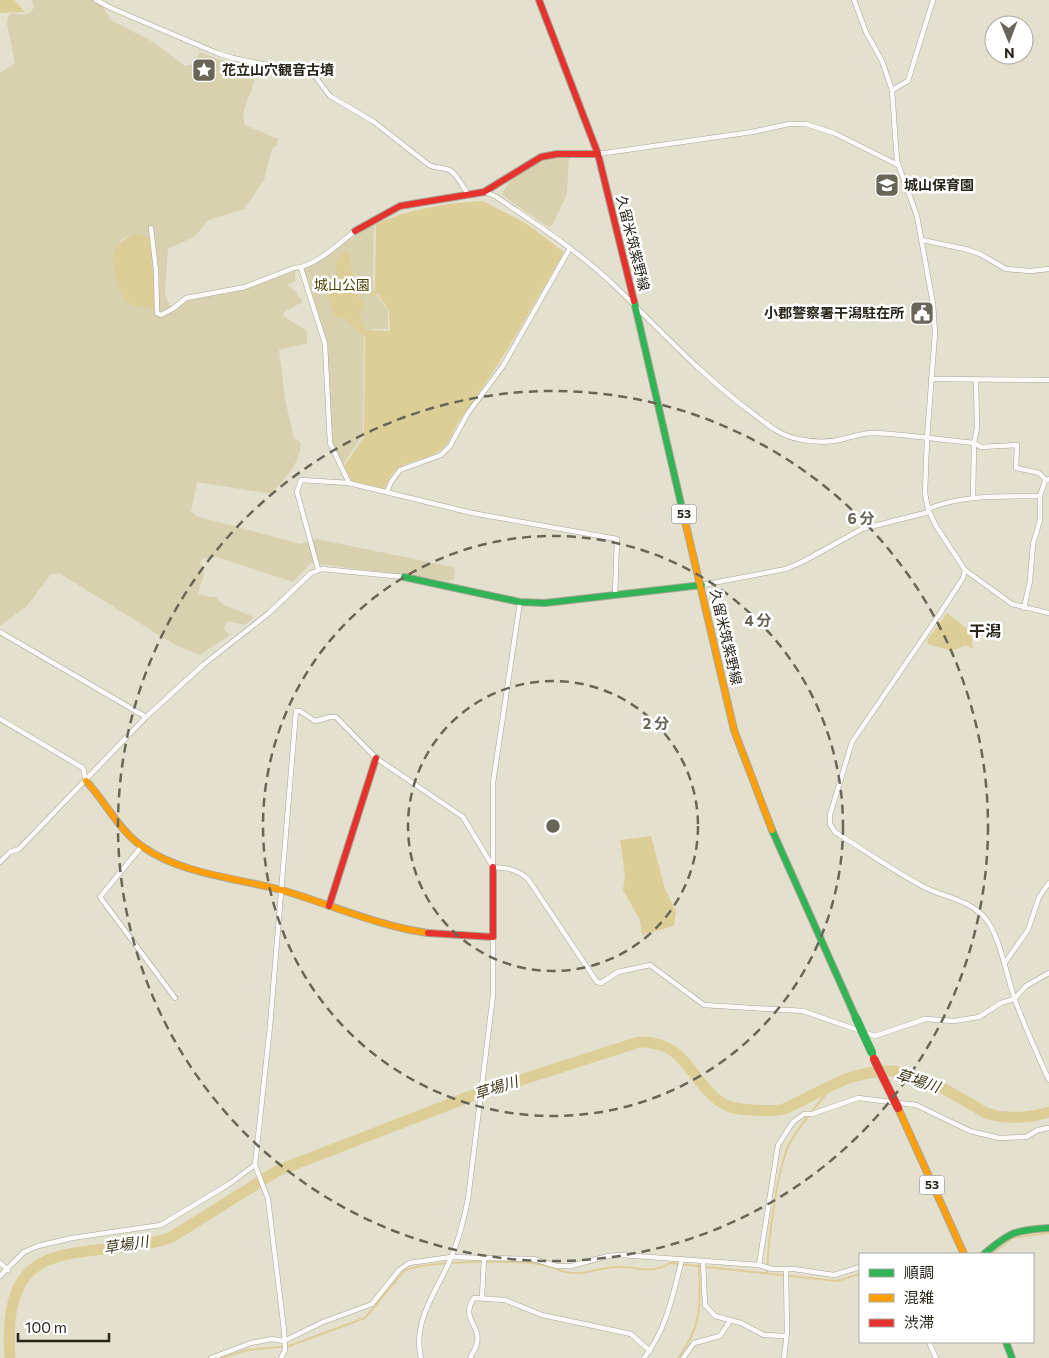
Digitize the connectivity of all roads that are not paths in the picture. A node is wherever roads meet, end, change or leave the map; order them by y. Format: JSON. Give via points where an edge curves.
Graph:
{"nodes":[{"id":1,"x":96,"y":0,"type":"edge"},
{"id":2,"x":539,"y":0,"type":"edge"},
{"id":3,"x":854,"y":0,"type":"edge"},
{"id":4,"x":933,"y":0,"type":"edge"},
{"id":5,"x":892,"y":90,"type":"junction"},
{"id":6,"x":598,"y":154,"type":"junction"},
{"id":7,"x":898,"y":165,"type":"junction"},
{"id":8,"x":484,"y":192,"type":"junction"},
{"id":9,"x":468,"y":194,"type":"junction"},
{"id":10,"x":151,"y":228,"type":"dead end"},
{"id":11,"x":355,"y":232,"type":"joint"},
{"id":12,"x":922,"y":240,"type":"junction"},
{"id":13,"x":570,"y":248,"type":"junction"},
{"id":14,"x":301,"y":268,"type":"junction"},
{"id":15,"x":1049,"y":269,"type":"edge"},
{"id":16,"x":636,"y":309,"type":"junction"},
{"id":17,"x":931,"y":379,"type":"junction"},
{"id":18,"x":1049,"y":380,"type":"edge"},
{"id":19,"x":976,"y":381,"type":"junction"},
{"id":20,"x":926,"y":438,"type":"junction"},
{"id":21,"x":974,"y":443,"type":"junction"},
{"id":22,"x":1048,"y":480,"type":"edge"},
{"id":23,"x":349,"y":483,"type":"junction"},
{"id":24,"x":387,"y":492,"type":"junction"},
{"id":25,"x":1040,"y":496,"type":"junction"},
{"id":26,"x":973,"y":498,"type":"junction"},
{"id":27,"x":928,"y":510,"type":"junction"},
{"id":28,"x":318,"y":570,"type":"junction"},
{"id":29,"x":966,"y":570,"type":"junction"},
{"id":30,"x":404,"y":577,"type":"joint"},
{"id":31,"x":702,"y":585,"type":"junction"},
{"id":32,"x":615,"y":596,"type":"junction"},
{"id":33,"x":520,"y":602,"type":"junction"},
{"id":34,"x":1024,"y":608,"type":"junction"},
{"id":35,"x":1049,"y":613,"type":"edge"},
{"id":36,"x":0,"y":632,"type":"edge"},
{"id":37,"x":146,"y":717,"type":"junction"},
{"id":38,"x":0,"y":719,"type":"edge"},
{"id":39,"x":376,"y":758,"type":"junction"},
{"id":40,"x":86,"y":781,"type":"junction"},
{"id":41,"x":142,"y":846,"type":"junction"},
{"id":42,"x":0,"y":862,"type":"edge"},
{"id":43,"x":493,"y":868,"type":"junction"},
{"id":44,"x":1049,"y":883,"type":"edge"},
{"id":45,"x":280,"y":890,"type":"junction"},
{"id":46,"x":329,"y":906,"type":"junction"},
{"id":47,"x":494,"y":937,"type":"junction"},
{"id":48,"x":1004,"y":964,"type":"junction"},
{"id":49,"x":1049,"y":972,"type":"edge"},
{"id":50,"x":175,"y":998,"type":"dead end"},
{"id":51,"x":1014,"y":999,"type":"junction"},
{"id":52,"x":1049,"y":1080,"type":"edge"},
{"id":53,"x":1049,"y":1128,"type":"edge"},
{"id":54,"x":255,"y":1165,"type":"junction"},
{"id":55,"x":1049,"y":1228,"type":"edge"},
{"id":56,"x":964,"y":1253,"type":"edge"},
{"id":57,"x":985,"y":1253,"type":"edge"},
{"id":58,"x":451,"y":1257,"type":"junction"},
{"id":59,"x":484,"y":1258,"type":"junction"},
{"id":60,"x":682,"y":1259,"type":"junction"},
{"id":61,"x":703,"y":1261,"type":"junction"},
{"id":62,"x":0,"y":1264,"type":"edge"},
{"id":63,"x":759,"y":1265,"type":"junction"},
{"id":64,"x":859,"y":1267,"type":"edge"},
{"id":65,"x":8,"y":1270,"type":"junction"},
{"id":66,"x":786,"y":1270,"type":"junction"},
{"id":67,"x":0,"y":1276,"type":"edge"},
{"id":68,"x":482,"y":1298,"type":"junction"},
{"id":69,"x":730,"y":1321,"type":"junction"},
{"id":70,"x":786,"y":1336,"type":"junction"},
{"id":71,"x":284,"y":1341,"type":"junction"},
{"id":72,"x":929,"y":1343,"type":"edge"},
{"id":73,"x":1006,"y":1343,"type":"edge"},
{"id":74,"x":650,"y":1351,"type":"junction"},
{"id":75,"x":210,"y":1358,"type":"edge"},
{"id":76,"x":281,"y":1358,"type":"edge"},
{"id":77,"x":421,"y":1358,"type":"edge"},
{"id":78,"x":470,"y":1358,"type":"edge"},
{"id":79,"x":644,"y":1358,"type":"edge"},
{"id":80,"x":683,"y":1358,"type":"edge"},
{"id":81,"x":784,"y":1358,"type":"edge"},
{"id":82,"x":936,"y":1358,"type":"edge"},
{"id":83,"x":1012,"y":1358,"type":"edge"}],
"edges":[{"from":1,"to":9,"type":"street","via":[[217,53],[314,75],[330,96],[374,122],[429,165],[453,172]]},
{"from":2,"to":6,"type":"main road","name":"久留米筑紫野線","number":"53"},
{"from":3,"to":5,"type":"street"},
{"from":4,"to":5,"type":"street","via":[[908,81]]},
{"from":5,"to":7,"type":"street"},
{"from":6,"to":7,"type":"street","via":[[806,124],[834,133]]},
{"from":6,"to":8,"type":"main road","via":[[541,157]]},
{"from":6,"to":16,"type":"main road","name":"久留米筑紫野線","number":"53"},
{"from":7,"to":12,"type":"street","via":[[912,200]]},
{"from":8,"to":9,"type":"main road"},
{"from":8,"to":13,"type":"street","via":[[495,196]]},
{"from":9,"to":11,"type":"main road","via":[[400,206]]},
{"from":10,"to":14,"type":"street","via":[[157,313],[161,315],[186,298],[245,287]]},
{"from":11,"to":14,"type":"street"},
{"from":12,"to":15,"type":"street","via":[[973,252],[1006,269]]},
{"from":12,"to":17,"type":"street","via":[[935,318]]},
{"from":13,"to":16,"type":"street"},
{"from":13,"to":24,"type":"street","via":[[503,366],[468,413],[450,446],[442,455],[400,470]]},
{"from":14,"to":23,"type":"street","via":[[324,344],[330,443]]},
{"from":16,"to":20,"type":"street","via":[[722,388],[788,436],[825,441],[870,433]]},
{"from":16,"to":31,"type":"main road","name":"久留米筑紫野線","number":"53"},
{"from":17,"to":19,"type":"street"},
{"from":17,"to":20,"type":"street"},
{"from":18,"to":19,"type":"street"},
{"from":19,"to":21,"type":"street","via":[[977,428]]},
{"from":20,"to":21,"type":"street"},
{"from":20,"to":27,"type":"street"},
{"from":21,"to":22,"type":"street","via":[[981,447],[1016,446],[1016,468],[1039,473]]},
{"from":21,"to":26,"type":"street"},
{"from":22,"to":25,"type":"street"},
{"from":23,"to":24,"type":"street"},
{"from":23,"to":28,"type":"street","via":[[300,480],[298,484],[297,492]]},
{"from":24,"to":32,"type":"street","via":[[472,513],[617,539]]},
{"from":25,"to":26,"type":"street"},
{"from":25,"to":34,"type":"street","via":[[1040,520],[1033,544]]},
{"from":26,"to":27,"type":"street","via":[[942,503]]},
{"from":27,"to":29,"type":"street"},
{"from":27,"to":31,"type":"street","via":[[856,531],[786,569]]},
{"from":28,"to":30,"type":"street"},
{"from":28,"to":37,"type":"street"},
{"from":29,"to":34,"type":"street","via":[[998,596]]},
{"from":29,"to":48,"type":"street","via":[[852,742],[830,824],[835,832],[924,888],[974,907],[989,924]]},
{"from":30,"to":33,"type":"main road"},
{"from":31,"to":32,"type":"main road"},
{"from":31,"to":56,"type":"main road","name":"久留米筑紫野線","number":"53","bridge":true,"via":[[734,730],[763,810]]},
{"from":32,"to":33,"type":"main road","via":[[561,602]]},
{"from":33,"to":43,"type":"street","via":[[493,783]]},
{"from":34,"to":35,"type":"street"},
{"from":36,"to":37,"type":"street"},
{"from":37,"to":40,"type":"street"},
{"from":38,"to":40,"type":"street","via":[[83,768]]},
{"from":39,"to":43,"type":"street","via":[[463,817]]},
{"from":39,"to":45,"type":"street","via":[[336,717],[315,722],[300,711],[294,713]]},
{"from":39,"to":46,"type":"main road"},
{"from":40,"to":41,"type":"main road","via":[[121,827]]},
{"from":40,"to":42,"type":"street","via":[[19,849],[10,852]]},
{"from":41,"to":45,"type":"main road","via":[[175,862]]},
{"from":41,"to":50,"type":"street","via":[[100,897]]},
{"from":43,"to":47,"type":"main road"},
{"from":43,"to":51,"type":"street","via":[[512,869],[528,879],[597,982],[618,972],[650,965],[704,1005],[803,1011],[875,1036],[925,1020],[954,1021],[979,1017],[1000,1003]]},
{"from":44,"to":48,"type":"street","via":[[1039,897],[1028,930]]},
{"from":45,"to":46,"type":"main road"},
{"from":45,"to":54,"type":"street"},
{"from":46,"to":47,"type":"main road","via":[[396,927],[445,935]]},
{"from":47,"to":58,"type":"street","via":[[493,995],[468,1199],[463,1225]]},
{"from":48,"to":51,"type":"street"},
{"from":49,"to":51,"type":"street","via":[[1026,986]]},
{"from":51,"to":52,"type":"street"},
{"from":53,"to":63,"type":"street","via":[[1026,1137],[999,1138],[970,1131],[916,1105],[858,1098],[800,1116],[778,1145]]},
{"from":54,"to":65,"type":"street","via":[[162,1225],[38,1246],[24,1252]]},
{"from":54,"to":71,"type":"street","via":[[268,1199]]},
{"from":55,"to":57,"type":"main road","via":[[1018,1230]]},
{"from":58,"to":59,"type":"street"},
{"from":58,"to":71,"type":"street","via":[[409,1263],[399,1270],[372,1304]]},
{"from":58,"to":77,"type":"street","via":[[420,1324]]},
{"from":59,"to":60,"type":"street","via":[[533,1259],[557,1266],[622,1255]]},
{"from":59,"to":68,"type":"street"},
{"from":60,"to":61,"type":"street"},
{"from":60,"to":74,"type":"street","via":[[670,1306],[658,1340]]},
{"from":61,"to":63,"type":"street"},
{"from":61,"to":69,"type":"street","via":[[705,1305],[715,1316]]},
{"from":62,"to":65,"type":"street"},
{"from":63,"to":66,"type":"street","via":[[772,1270]]},
{"from":64,"to":66,"type":"street","via":[[834,1275]]},
{"from":65,"to":67,"type":"street"},
{"from":66,"to":70,"type":"street"},
{"from":68,"to":74,"type":"street","via":[[505,1300],[542,1315],[631,1334]]},
{"from":68,"to":78,"type":"street","via":[[474,1298],[469,1310],[469,1319],[477,1334],[477,1343]]},
{"from":69,"to":70,"type":"street","via":[[764,1335]]},
{"from":69,"to":80,"type":"street","via":[[720,1336],[694,1342]]},
{"from":70,"to":81,"type":"street"},
{"from":71,"to":75,"type":"street","via":[[272,1339],[252,1343]]},
{"from":71,"to":76,"type":"street","via":[[285,1350]]},
{"from":72,"to":82,"type":"street"},
{"from":73,"to":83,"type":"main road"},
{"from":74,"to":79,"type":"street"}]}
